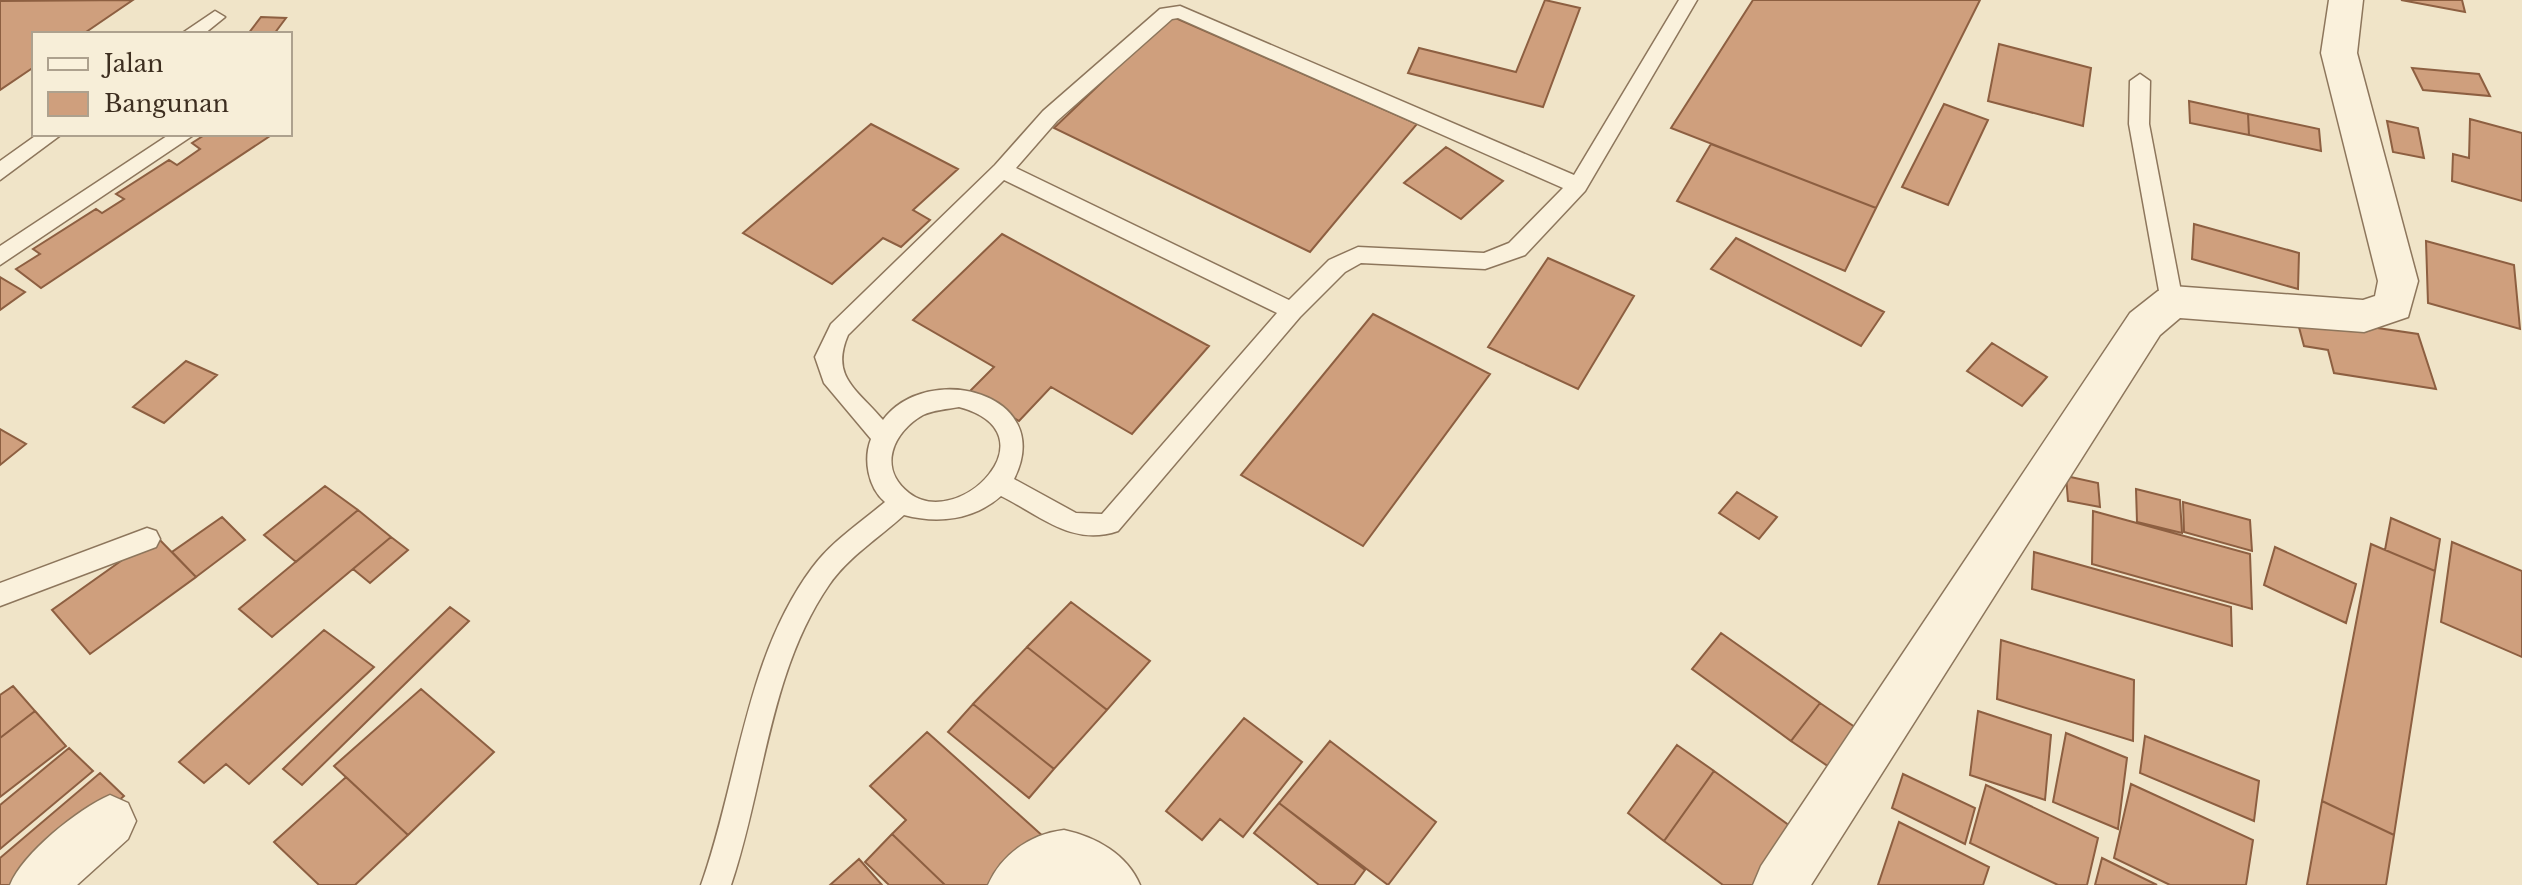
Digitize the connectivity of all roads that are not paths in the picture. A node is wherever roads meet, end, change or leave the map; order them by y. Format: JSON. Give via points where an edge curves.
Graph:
{"nodes":[{"id":1,"x":1688,"y":0,"type":"edge"},
{"id":2,"x":2346,"y":0,"type":"edge"},
{"id":3,"x":215,"y":17,"type":"dead end"},
{"id":4,"x":194,"y":32,"type":"edge"},
{"id":5,"x":2140,"y":81,"type":"dead end"},
{"id":6,"x":49,"y":136,"type":"edge"},
{"id":7,"x":182,"y":136,"type":"edge"},
{"id":8,"x":1002,"y":170,"type":"junction"},
{"id":9,"x":0,"y":172,"type":"edge"},
{"id":10,"x":1578,"y":186,"type":"junction"},
{"id":11,"x":0,"y":257,"type":"edge"},
{"id":12,"x":2172,"y":302,"type":"junction"},
{"id":13,"x":1292,"y":311,"type":"junction"},
{"id":14,"x":882,"y":435,"type":"junction"},
{"id":15,"x":998,"y":483,"type":"junction"},
{"id":16,"x":901,"y":503,"type":"junction"},
{"id":17,"x":147,"y":539,"type":"dead end"},
{"id":18,"x":0,"y":595,"type":"edge"},
{"id":19,"x":110,"y":821,"type":"dead end"},
{"id":20,"x":37,"y":885,"type":"edge"},
{"id":21,"x":716,"y":885,"type":"edge"},
{"id":22,"x":1015,"y":885,"type":"edge"},
{"id":23,"x":1113,"y":885,"type":"edge"},
{"id":24,"x":1780,"y":885,"type":"edge"}],
"edges":[{"from":1,"to":10,"type":"lane"},
{"from":2,"to":12,"type":"street","via":[[2339,53],[2398,281],[2393,306],[2364,316]]},
{"from":3,"to":4,"type":"lane"},
{"from":5,"to":12,"type":"lane","via":[[2139,124]]},
{"from":6,"to":9,"type":"lane"},
{"from":7,"to":11,"type":"lane"},
{"from":8,"to":10,"type":"lane","via":[[1050,116],[1174,12]]},
{"from":8,"to":13,"type":"lane"},
{"from":8,"to":14,"type":"lane","via":[[839,330],[827,357],[832,376]]},
{"from":10,"to":13,"type":"lane","via":[[1517,249],[1485,261],[1358,255],[1337,266]]},
{"from":12,"to":24,"type":"street","via":[[2132,339]]},
{"from":13,"to":15,"type":"lane","via":[[1109,523],[1069,525]]},
{"from":14,"to":15,"type":"lane","via":[[915,406],[937,398],[980,402],[997,412],[1013,445],[1010,465]]},
{"from":14,"to":16,"type":"lane","via":[[875,466],[888,493]]},
{"from":15,"to":16,"type":"lane","via":[[952,510]]},
{"from":16,"to":21,"type":"lane","via":[[821,574],[791,625]]},
{"from":17,"to":18,"type":"lane"},
{"from":19,"to":20,"type":"street"},
{"from":22,"to":23,"type":"street","via":[[1039,862],[1058,856],[1079,858]]}]}
